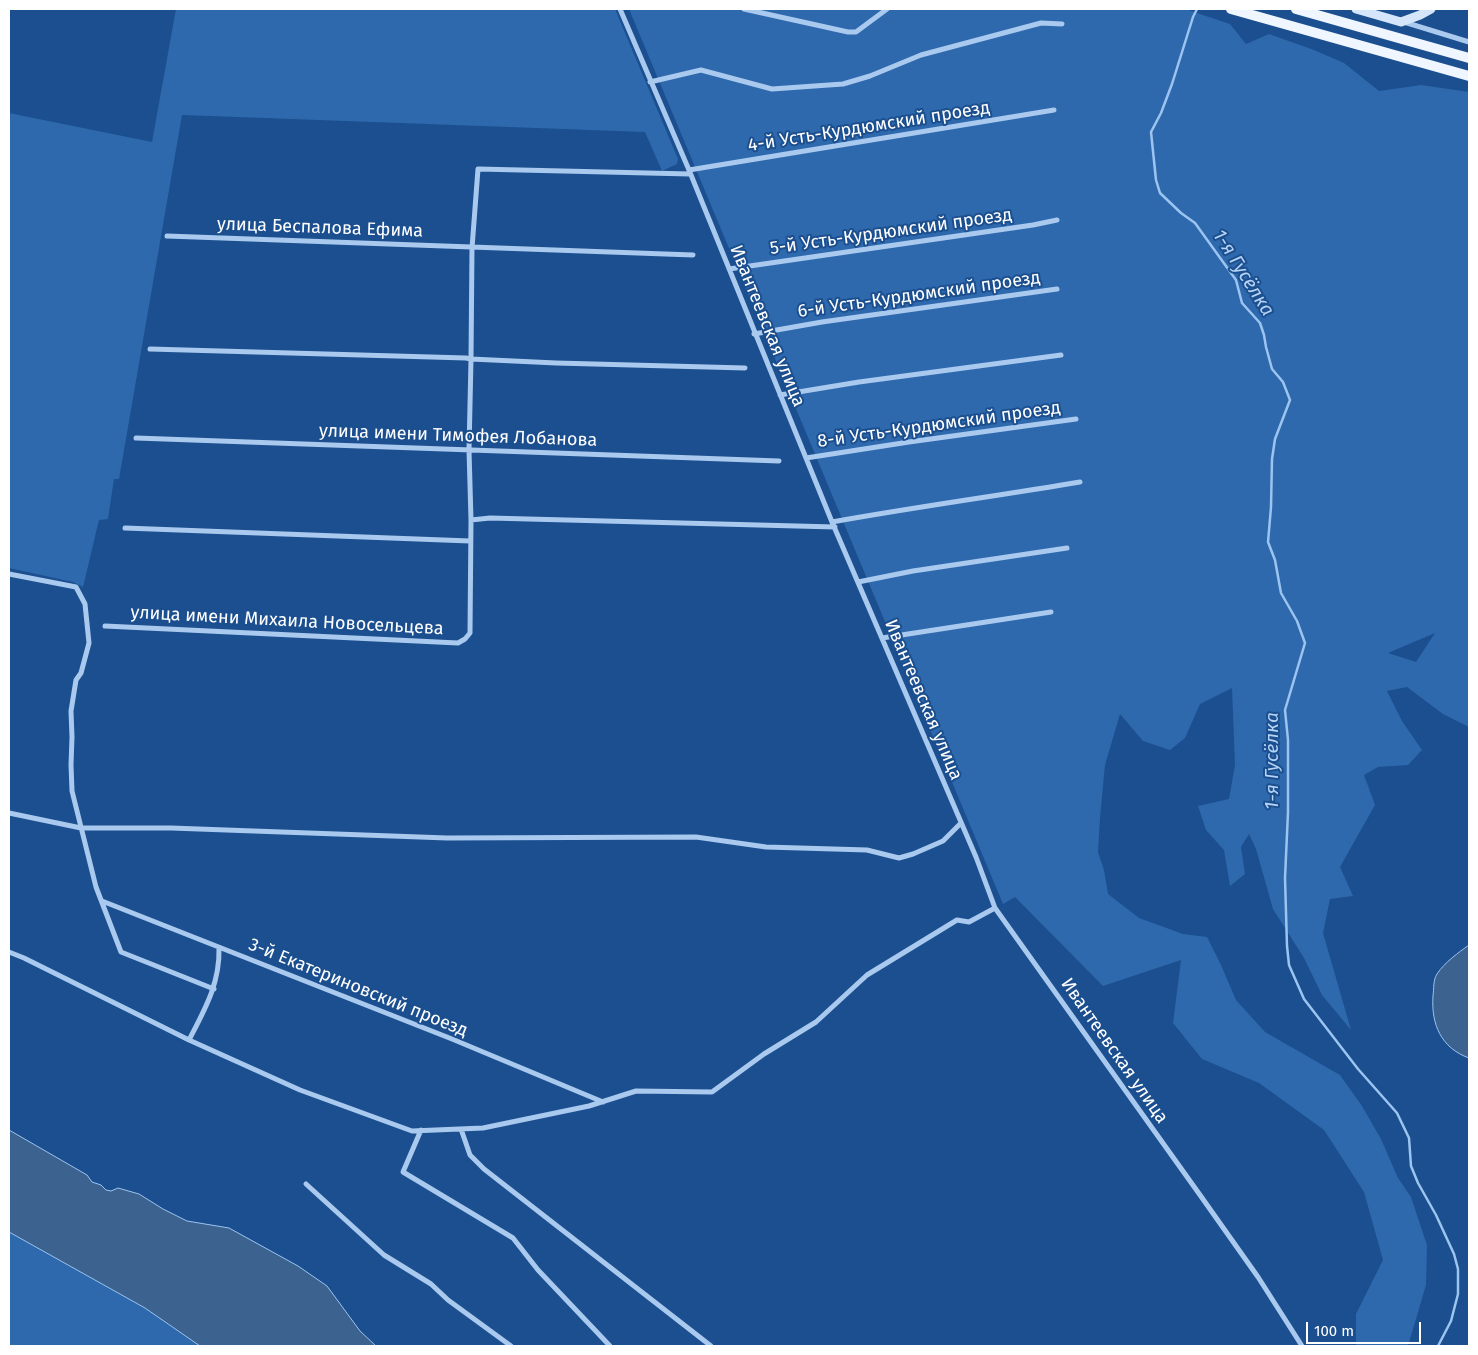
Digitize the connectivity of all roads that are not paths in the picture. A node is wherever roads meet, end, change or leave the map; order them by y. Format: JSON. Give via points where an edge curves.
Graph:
{"nodes":[{"id":1,"x":620,"y":9,"type":"edge"},
{"id":2,"x":744,"y":9,"type":"edge"},
{"id":3,"x":887,"y":9,"type":"edge"},
{"id":4,"x":1232,"y":9,"type":"edge"},
{"id":5,"x":1296,"y":9,"type":"edge"},
{"id":6,"x":1356,"y":9,"type":"edge"},
{"id":7,"x":1431,"y":9,"type":"edge"},
{"id":8,"x":1401,"y":22,"type":"junction"},
{"id":9,"x":1062,"y":24,"type":"dead end"},
{"id":10,"x":1469,"y":42,"type":"edge"},
{"id":11,"x":1469,"y":58,"type":"edge"},
{"id":12,"x":1469,"y":76,"type":"edge"},
{"id":13,"x":650,"y":82,"type":"junction"},
{"id":14,"x":1054,"y":110,"type":"dead end"},
{"id":15,"x":690,"y":172,"type":"junction"},
{"id":16,"x":1057,"y":220,"type":"dead end"},
{"id":17,"x":166,"y":236,"type":"dead end"},
{"id":18,"x":472,"y":248,"type":"junction"},
{"id":19,"x":693,"y":255,"type":"dead end"},
{"id":20,"x":729,"y":269,"type":"junction"},
{"id":21,"x":1057,"y":289,"type":"dead end"},
{"id":22,"x":754,"y":334,"type":"junction"},
{"id":23,"x":150,"y":349,"type":"dead end"},
{"id":24,"x":1061,"y":355,"type":"dead end"},
{"id":25,"x":471,"y":359,"type":"junction"},
{"id":26,"x":745,"y":368,"type":"dead end"},
{"id":27,"x":780,"y":395,"type":"junction"},
{"id":28,"x":1076,"y":419,"type":"dead end"},
{"id":29,"x":136,"y":438,"type":"dead end"},
{"id":30,"x":469,"y":450,"type":"junction"},
{"id":31,"x":806,"y":458,"type":"junction"},
{"id":32,"x":779,"y":461,"type":"dead end"},
{"id":33,"x":1080,"y":482,"type":"dead end"},
{"id":34,"x":471,"y":520,"type":"junction"},
{"id":35,"x":834,"y":525,"type":"junction"},
{"id":36,"x":125,"y":528,"type":"dead end"},
{"id":37,"x":470,"y":541,"type":"junction"},
{"id":38,"x":1067,"y":548,"type":"dead end"},
{"id":39,"x":9,"y":574,"type":"edge"},
{"id":40,"x":858,"y":582,"type":"junction"},
{"id":41,"x":1051,"y":612,"type":"dead end"},
{"id":42,"x":105,"y":626,"type":"dead end"},
{"id":43,"x":882,"y":638,"type":"junction"},
{"id":44,"x":9,"y":813,"type":"edge"},
{"id":45,"x":961,"y":823,"type":"junction"},
{"id":46,"x":81,"y":828,"type":"junction"},
{"id":47,"x":102,"y":902,"type":"junction"},
{"id":48,"x":995,"y":908,"type":"junction"},
{"id":49,"x":219,"y":948,"type":"junction"},
{"id":50,"x":9,"y":952,"type":"edge"},
{"id":51,"x":214,"y":989,"type":"junction"},
{"id":52,"x":189,"y":1040,"type":"junction"},
{"id":53,"x":604,"y":1102,"type":"junction"},
{"id":54,"x":461,"y":1129,"type":"junction"},
{"id":55,"x":421,"y":1130,"type":"junction"},
{"id":56,"x":306,"y":1184,"type":"dead end"},
{"id":57,"x":511,"y":1346,"type":"edge"},
{"id":58,"x":610,"y":1346,"type":"edge"},
{"id":59,"x":711,"y":1346,"type":"edge"},
{"id":60,"x":1302,"y":1346,"type":"edge"}],
"edges":[{"from":1,"to":13,"type":"street","name":"Ивантеевская улица"},
{"from":2,"to":3,"type":"street","via":[[848,32],[856,32]]},
{"from":4,"to":12,"type":"main road"},
{"from":5,"to":11,"type":"main road"},
{"from":6,"to":8,"type":"street"},
{"from":7,"to":8,"type":"street"},
{"from":8,"to":10,"type":"street"},
{"from":9,"to":13,"type":"street","via":[[1041,23],[922,55],[843,84],[772,89],[701,70]]},
{"from":13,"to":15,"type":"street","name":"Ивантеевская улица"},
{"from":14,"to":15,"type":"street","name":"4-й Усть-Курдюмский проезд"},
{"from":15,"to":18,"type":"street","name":"4-й Усть-Курдюмский проезд","via":[[478,169]]},
{"from":15,"to":20,"type":"street","name":"Ивантеевская улица"},
{"from":16,"to":20,"type":"street","name":"5-й Усть-Курдюмский проезд"},
{"from":17,"to":18,"type":"street","name":"улица Беспалова Ефима"},
{"from":18,"to":19,"type":"street","name":"улица Беспалова Ефима"},
{"from":18,"to":25,"type":"street"},
{"from":20,"to":22,"type":"street","name":"Ивантеевская улица"},
{"from":21,"to":22,"type":"street","name":"6-й Усть-Курдюмский проезд"},
{"from":22,"to":27,"type":"street","name":"Ивантеевская улица"},
{"from":23,"to":25,"type":"street"},
{"from":24,"to":27,"type":"street"},
{"from":25,"to":26,"type":"street"},
{"from":25,"to":30,"type":"street"},
{"from":27,"to":31,"type":"street","name":"Ивантеевская улица"},
{"from":28,"to":31,"type":"street","name":"8-й Усть-Курдюмский проезд"},
{"from":29,"to":30,"type":"street","name":"улица имени Тимофея Лобанова"},
{"from":30,"to":32,"type":"street","name":"улица имени Тимофея Лобанова"},
{"from":30,"to":34,"type":"street"},
{"from":31,"to":35,"type":"street","name":"Ивантеевская улица"},
{"from":33,"to":35,"type":"street","via":[[913,507]]},
{"from":34,"to":35,"type":"street"},
{"from":34,"to":37,"type":"street"},
{"from":35,"to":40,"type":"street","name":"Ивантеевская улица"},
{"from":36,"to":37,"type":"street"},
{"from":37,"to":42,"type":"street","name":"улица имени Михаила Новосельцева","via":[[470,633],[458,643]]},
{"from":38,"to":40,"type":"street"},
{"from":39,"to":46,"type":"street","via":[[76,587],[85,604],[89,643],[76,680],[71,711],[70,765],[72,791]]},
{"from":40,"to":43,"type":"street","name":"Ивантеевская улица"},
{"from":41,"to":43,"type":"street"},
{"from":43,"to":45,"type":"street","name":"Ивантеевская улица"},
{"from":44,"to":46,"type":"street"},
{"from":45,"to":46,"type":"street","via":[[943,841],[899,858],[867,850],[766,847],[696,837],[447,838]]},
{"from":45,"to":48,"type":"street","name":"Ивантеевская улица"},
{"from":46,"to":47,"type":"street"},
{"from":47,"to":49,"type":"street","name":"3-й Екатериновский проезд"},
{"from":47,"to":51,"type":"street","via":[[121,952]]},
{"from":48,"to":53,"type":"street","via":[[969,922],[957,920],[867,975],[816,1022],[712,1092],[636,1091]]},
{"from":48,"to":60,"type":"street","name":"Ивантеевская улица","via":[[1258,1277]]},
{"from":49,"to":51,"type":"street","via":[[220,964]]},
{"from":49,"to":53,"type":"street","name":"3-й Екатериновский проезд"},
{"from":50,"to":52,"type":"street"},
{"from":51,"to":52,"type":"street"},
{"from":52,"to":55,"type":"street","via":[[300,1090],[412,1131]]},
{"from":53,"to":54,"type":"street","via":[[483,1128]]},
{"from":54,"to":55,"type":"street"},
{"from":54,"to":59,"type":"street","via":[[470,1155],[484,1169]]},
{"from":55,"to":58,"type":"street","via":[[403,1172],[513,1238],[538,1270]]},
{"from":56,"to":57,"type":"street","via":[[384,1255],[431,1284]]}]}
